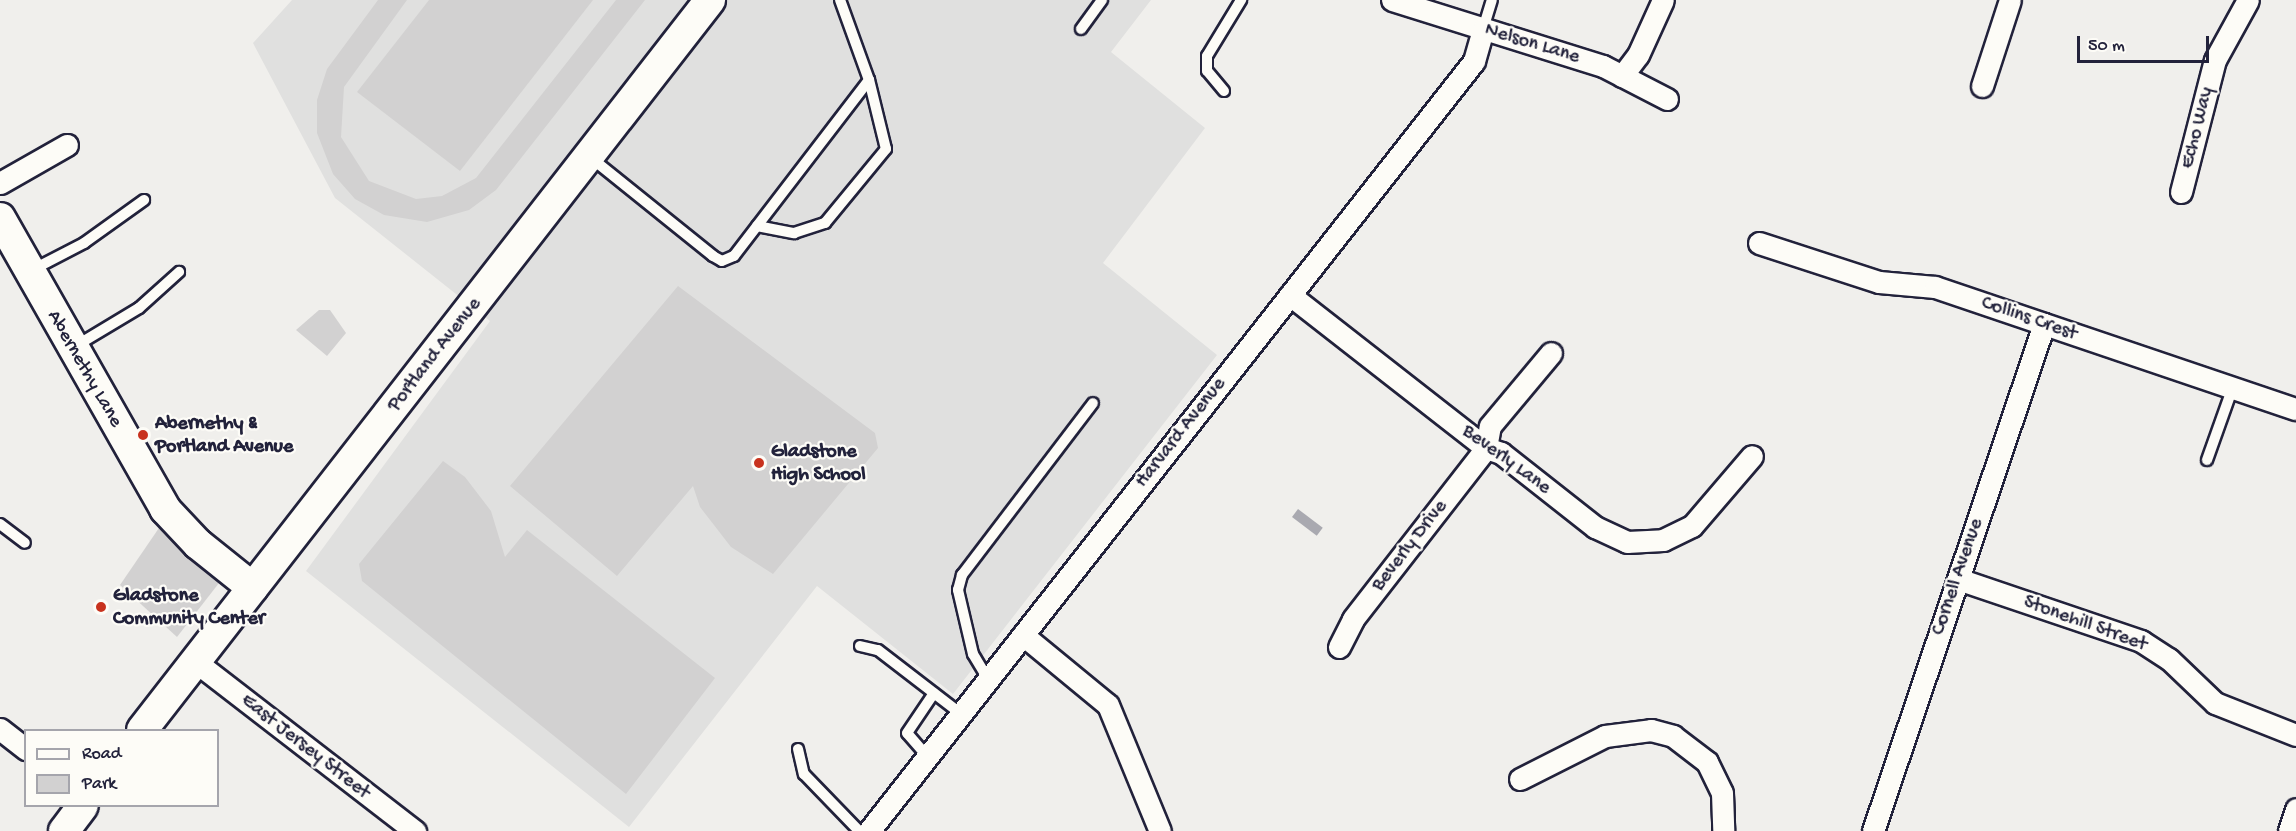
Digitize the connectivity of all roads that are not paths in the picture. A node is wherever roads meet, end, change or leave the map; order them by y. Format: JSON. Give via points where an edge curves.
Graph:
{"nodes":[{"id":1,"x":710,"y":0,"type":"edge"},
{"id":2,"x":840,"y":0,"type":"edge"},
{"id":3,"x":1102,"y":0,"type":"edge"},
{"id":4,"x":1242,"y":0,"type":"edge"},
{"id":5,"x":1492,"y":0,"type":"edge"},
{"id":6,"x":1663,"y":0,"type":"edge"},
{"id":7,"x":2010,"y":0,"type":"edge"},
{"id":8,"x":2248,"y":0,"type":"edge"},
{"id":9,"x":1401,"y":1,"type":"edge"},
{"id":10,"x":1081,"y":29,"type":"dead end"},
{"id":11,"x":1483,"y":29,"type":"junction"},
{"id":12,"x":1622,"y":76,"type":"junction"},
{"id":13,"x":869,"y":80,"type":"junction"},
{"id":14,"x":1982,"y":86,"type":"dead end"},
{"id":15,"x":1224,"y":91,"type":"dead end"},
{"id":16,"x":1667,"y":99,"type":"dead end"},
{"id":17,"x":67,"y":146,"type":"dead end"},
{"id":18,"x":590,"y":157,"type":"junction"},
{"id":19,"x":0,"y":183,"type":"edge"},
{"id":20,"x":2181,"y":192,"type":"dead end"},
{"id":21,"x":144,"y":200,"type":"dead end"},
{"id":22,"x":0,"y":218,"type":"edge"},
{"id":23,"x":757,"y":226,"type":"junction"},
{"id":24,"x":1759,"y":243,"type":"dead end"},
{"id":25,"x":29,"y":272,"type":"junction"},
{"id":26,"x":179,"y":272,"type":"dead end"},
{"id":27,"x":1290,"y":295,"type":"junction"},
{"id":28,"x":2044,"y":324,"type":"junction"},
{"id":29,"x":71,"y":349,"type":"junction"},
{"id":30,"x":1551,"y":352,"type":"dead end"},
{"id":31,"x":2233,"y":387,"type":"junction"},
{"id":32,"x":1093,"y":403,"type":"dead end"},
{"id":33,"x":2296,"y":409,"type":"edge"},
{"id":34,"x":1486,"y":448,"type":"junction"},
{"id":35,"x":1752,"y":456,"type":"dead end"},
{"id":36,"x":2207,"y":460,"type":"dead end"},
{"id":37,"x":0,"y":524,"type":"edge"},
{"id":38,"x":25,"y":543,"type":"dead end"},
{"id":39,"x":1958,"y":579,"type":"junction"},
{"id":40,"x":253,"y":588,"type":"junction"},
{"id":41,"x":1023,"y":635,"type":"junction"},
{"id":42,"x":860,"y":646,"type":"dead end"},
{"id":43,"x":1339,"y":647,"type":"dead end"},
{"id":44,"x":196,"y":662,"type":"junction"},
{"id":45,"x":988,"y":679,"type":"junction"},
{"id":46,"x":934,"y":693,"type":"junction"},
{"id":47,"x":961,"y":714,"type":"junction"},
{"id":48,"x":151,"y":720,"type":"edge"},
{"id":49,"x":0,"y":729,"type":"edge"},
{"id":50,"x":2296,"y":735,"type":"edge"},
{"id":51,"x":24,"y":747,"type":"edge"},
{"id":52,"x":798,"y":749,"type":"dead end"},
{"id":53,"x":927,"y":756,"type":"junction"},
{"id":54,"x":1520,"y":779,"type":"dead end"},
{"id":55,"x":82,"y":807,"type":"edge"},
{"id":56,"x":2296,"y":809,"type":"edge"},
{"id":57,"x":63,"y":831,"type":"edge"},
{"id":58,"x":414,"y":831,"type":"edge"},
{"id":59,"x":859,"y":831,"type":"edge"},
{"id":60,"x":869,"y":831,"type":"edge"},
{"id":61,"x":1160,"y":831,"type":"edge"},
{"id":62,"x":1723,"y":831,"type":"edge"},
{"id":63,"x":1873,"y":831,"type":"edge"},
{"id":64,"x":2289,"y":831,"type":"edge"}],
"edges":[{"from":1,"to":18,"type":"street","name":"Portland Avenue"},
{"from":2,"to":13,"type":"lane"},
{"from":3,"to":10,"type":"lane"},
{"from":4,"to":15,"type":"lane","via":[[1207,56],[1207,71]]},
{"from":5,"to":11,"type":"lane"},
{"from":6,"to":12,"type":"street","via":[[1638,55]]},
{"from":7,"to":14,"type":"street"},
{"from":8,"to":20,"type":"street","name":"Echo Way","via":[[2215,60]]},
{"from":9,"to":11,"type":"street","name":"Nelson Lane"},
{"from":11,"to":12,"type":"street","name":"Nelson Lane"},
{"from":11,"to":27,"type":"street","name":"Harvard Avenue","via":[[1474,62]]},
{"from":12,"to":16,"type":"street","name":"Nelson Lane"},
{"from":13,"to":23,"type":"lane"},
{"from":13,"to":23,"type":"lane","via":[[886,149],[825,223],[794,233]]},
{"from":17,"to":19,"type":"street"},
{"from":18,"to":23,"type":"lane","via":[[722,261],[734,256]]},
{"from":18,"to":40,"type":"street","name":"Portland Avenue"},
{"from":21,"to":25,"type":"lane","via":[[84,243]]},
{"from":22,"to":25,"type":"street","name":"Abernethy Lane"},
{"from":24,"to":28,"type":"street","name":"Collins Crest","via":[[1879,282],[1935,287]]},
{"from":25,"to":29,"type":"street","name":"Abernethy Lane"},
{"from":26,"to":29,"type":"lane","via":[[139,308]]},
{"from":27,"to":34,"type":"street","name":"Beverly Lane"},
{"from":27,"to":41,"type":"street","name":"Harvard Avenue"},
{"from":28,"to":31,"type":"street","name":"Collins Crest"},
{"from":28,"to":39,"type":"street","name":"Cornell Avenue"},
{"from":29,"to":40,"type":"street","name":"Abernethy Lane","via":[[172,518]]},
{"from":30,"to":34,"type":"street","via":[[1490,426]]},
{"from":31,"to":33,"type":"street","name":"Collins Crest"},
{"from":31,"to":36,"type":"lane"},
{"from":32,"to":45,"type":"lane","via":[[962,575],[958,590],[973,654]]},
{"from":34,"to":35,"type":"street","name":"Beverly Lane","via":[[1502,453],[1595,527],[1643,544],[1692,526]]},
{"from":34,"to":43,"type":"street","name":"Beverly Drive","via":[[1353,619]]},
{"from":37,"to":38,"type":"lane"},
{"from":39,"to":50,"type":"street","name":"Stonehill Street","via":[[2141,641],[2169,659],[2215,703]]},
{"from":39,"to":63,"type":"street","name":"Cornell Avenue"},
{"from":40,"to":44,"type":"street","name":"Portland Avenue"},
{"from":41,"to":45,"type":"street","name":"Harvard Avenue"},
{"from":41,"to":61,"type":"street","via":[[1108,705]]},
{"from":42,"to":46,"type":"lane","via":[[878,650]]},
{"from":44,"to":48,"type":"street","name":"Portland Avenue"},
{"from":44,"to":58,"type":"street","name":"East Jersey Street"},
{"from":45,"to":47,"type":"street","name":"Harvard Avenue"},
{"from":46,"to":47,"type":"lane"},
{"from":46,"to":53,"type":"lane","via":[[907,733]]},
{"from":47,"to":53,"type":"street","name":"Harvard Avenue"},
{"from":49,"to":51,"type":"street"},
{"from":52,"to":59,"type":"lane","via":[[804,774]]},
{"from":53,"to":60,"type":"street","name":"Harvard Avenue"},
{"from":54,"to":62,"type":"street","via":[[1605,736],[1651,730],[1673,736],[1707,762],[1722,793]]},
{"from":55,"to":57,"type":"street"},
{"from":56,"to":64,"type":"street"}]}
